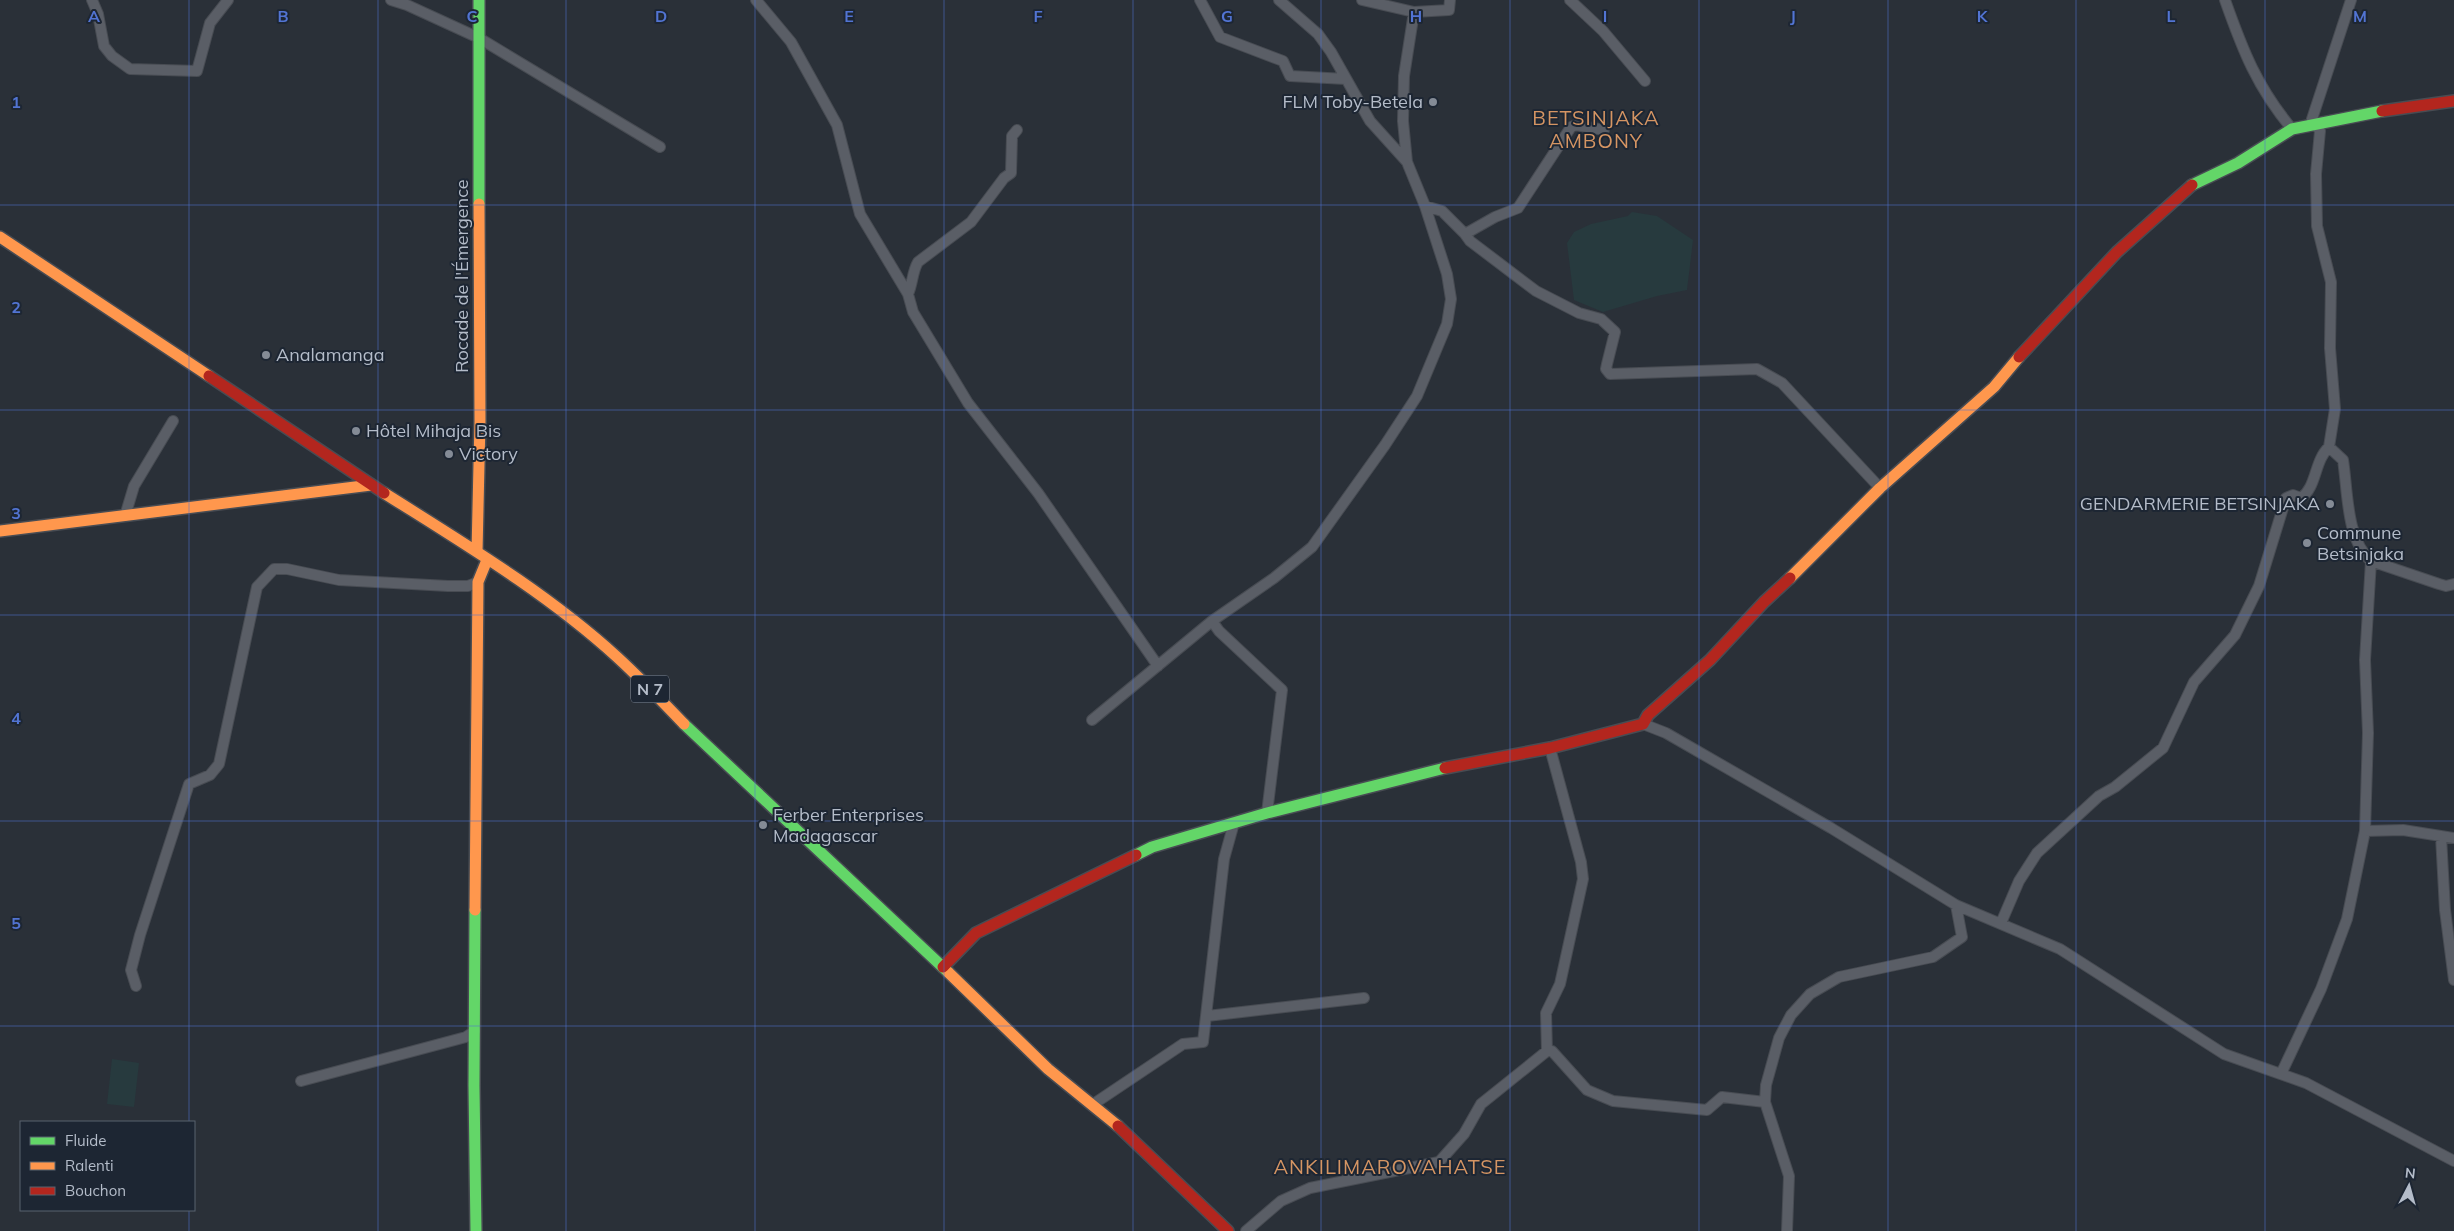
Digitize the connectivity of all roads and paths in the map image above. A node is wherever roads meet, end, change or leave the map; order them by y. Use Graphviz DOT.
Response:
graph roads {
  1 [pos="92,0"];
  2 [pos="228,0"];
  3 [pos="391,0"];
  4 [pos="479,0"];
  5 [pos="756,0"];
  6 [pos="1200,0"];
  7 [pos="1279,0"];
  8 [pos="1362,0"];
  9 [pos="1450,0"];
  10 [pos="1570,0"];
  11 [pos="2225,0"];
  12 [pos="2351,0"];
  13 [pos="1414,12"];
  14 [pos="478,38"];
  15 [pos="1346,79"];
  16 [pos="1645,81"];
  17 [pos="2454,101"];
  18 [pos="2317,123"];
  19 [pos="2292,129"];
  20 [pos="1017,130"];
  21 [pos="1604,130"];
  22 [pos="660,147"];
  23 [pos="1407,162"];
  24 [pos="1425,206"];
  25 [pos="1465,234"];
  26 [pos="0,237"];
  27 [pos="908,294"];
  28 [pos="173,421"];
  29 [pos="2329,447"];
  30 [pos="371,485"];
  31 [pos="1880,488"];
  32 [pos="125,516"];
  33 [pos="0,531"];
  34 [pos="477,552"];
  35 [pos="487,560"];
  36 [pos="2371,561"];
  37 [pos="478,582"];
  38 [pos="2454,584"];
  39 [pos="1212,622"];
  40 [pos="1158,666"];
  41 [pos="1092,720"];
  42 [pos="1643,724"];
  43 [pos="1550,748"];
  44 [pos="1266,813"];
  45 [pos="1234,823"];
  46 [pos="2365,831"];
  47 [pos="2441,836"];
  48 [pos="2454,838"];
  49 [pos="1956,905"];
  50 [pos="2001,923"];
  51 [pos="943,967"];
  52 [pos="2454,980"];
  53 [pos="136,986"];
  54 [pos="1364,998"];
  55 [pos="1207,1016"];
  56 [pos="475,1031"];
  57 [pos="1547,1051"];
  58 [pos="2281,1074"];
  59 [pos="301,1081"];
  60 [pos="1765,1102"];
  61 [pos="1092,1105"];
  62 [pos="2454,1161"];
  63 [pos="476,1231"];
  64 [pos="1228,1231"];
  65 [pos="1246,1231"];
  66 [pos="1787,1231"];
  1 -- 2 [label="street"];
  3 -- 14 [label="street"];
  4 -- 14 [label="street, Rocade de l'Émergence"];
  5 -- 27 [label="street"];
  6 -- 15 [label="street"];
  7 -- 15 [label="street"];
  8 -- 13 [label="street"];
  9 -- 13 [label="street"];
  10 -- 16 [label="street"];
  11 -- 19 [label="street"];
  12 -- 18 [label="street"];
  13 -- 23 [label="street"];
  14 -- 22 [label="street"];
  14 -- 34 [label="street, Rocade de l'Émergence"];
  15 -- 23 [label="street"];
  17 -- 18 [label="street"];
  18 -- 19 [label="street"];
  18 -- 29 [label="street"];
  19 -- 31 [label="street"];
  20 -- 27 [label="street"];
  21 -- 25 [label="street"];
  23 -- 24 [label="street"];
  24 -- 25 [label="street"];
  24 -- 39 [label="street"];
  25 -- 31 [label="street"];
  26 -- 30 [label="street, N 7"];
  27 -- 40 [label="street"];
  28 -- 32 [label="street"];
  29 -- 36 [label="street"];
  29 -- 50 [label="street"];
  30 -- 32 [label="street"];
  30 -- 34 [label="street, N 7"];
  31 -- 42 [label="street"];
  32 -- 33 [label="street"];
  34 -- 35 [label="street, N 7"];
  35 -- 37 [label="street"];
  35 -- 51 [label="street, N 7"];
  36 -- 38 [label="street"];
  36 -- 46 [label="street"];
  37 -- 53 [label="street"];
  37 -- 56 [label="street"];
  39 -- 40 [label="street"];
  39 -- 44 [label="street"];
  40 -- 41 [label="street"];
  42 -- 43 [label="street"];
  42 -- 49 [label="street"];
  43 -- 44 [label="street"];
  43 -- 57 [label="street"];
  44 -- 45 [label="street"];
  45 -- 51 [label="street"];
  45 -- 55 [label="street"];
  46 -- 47 [label="street"];
  46 -- 58 [label="street"];
  47 -- 48 [label="street"];
  47 -- 52 [label="street"];
  49 -- 50 [label="street"];
  49 -- 60 [label="street"];
  50 -- 58 [label="street"];
  51 -- 61 [label="street, N 7"];
  54 -- 55 [label="street"];
  55 -- 61 [label="street"];
  56 -- 59 [label="street"];
  56 -- 63 [label="street"];
  57 -- 60 [label="street"];
  57 -- 65 [label="street"];
  58 -- 62 [label="street"];
  60 -- 66 [label="street"];
  61 -- 64 [label="street, N 7"];
}
